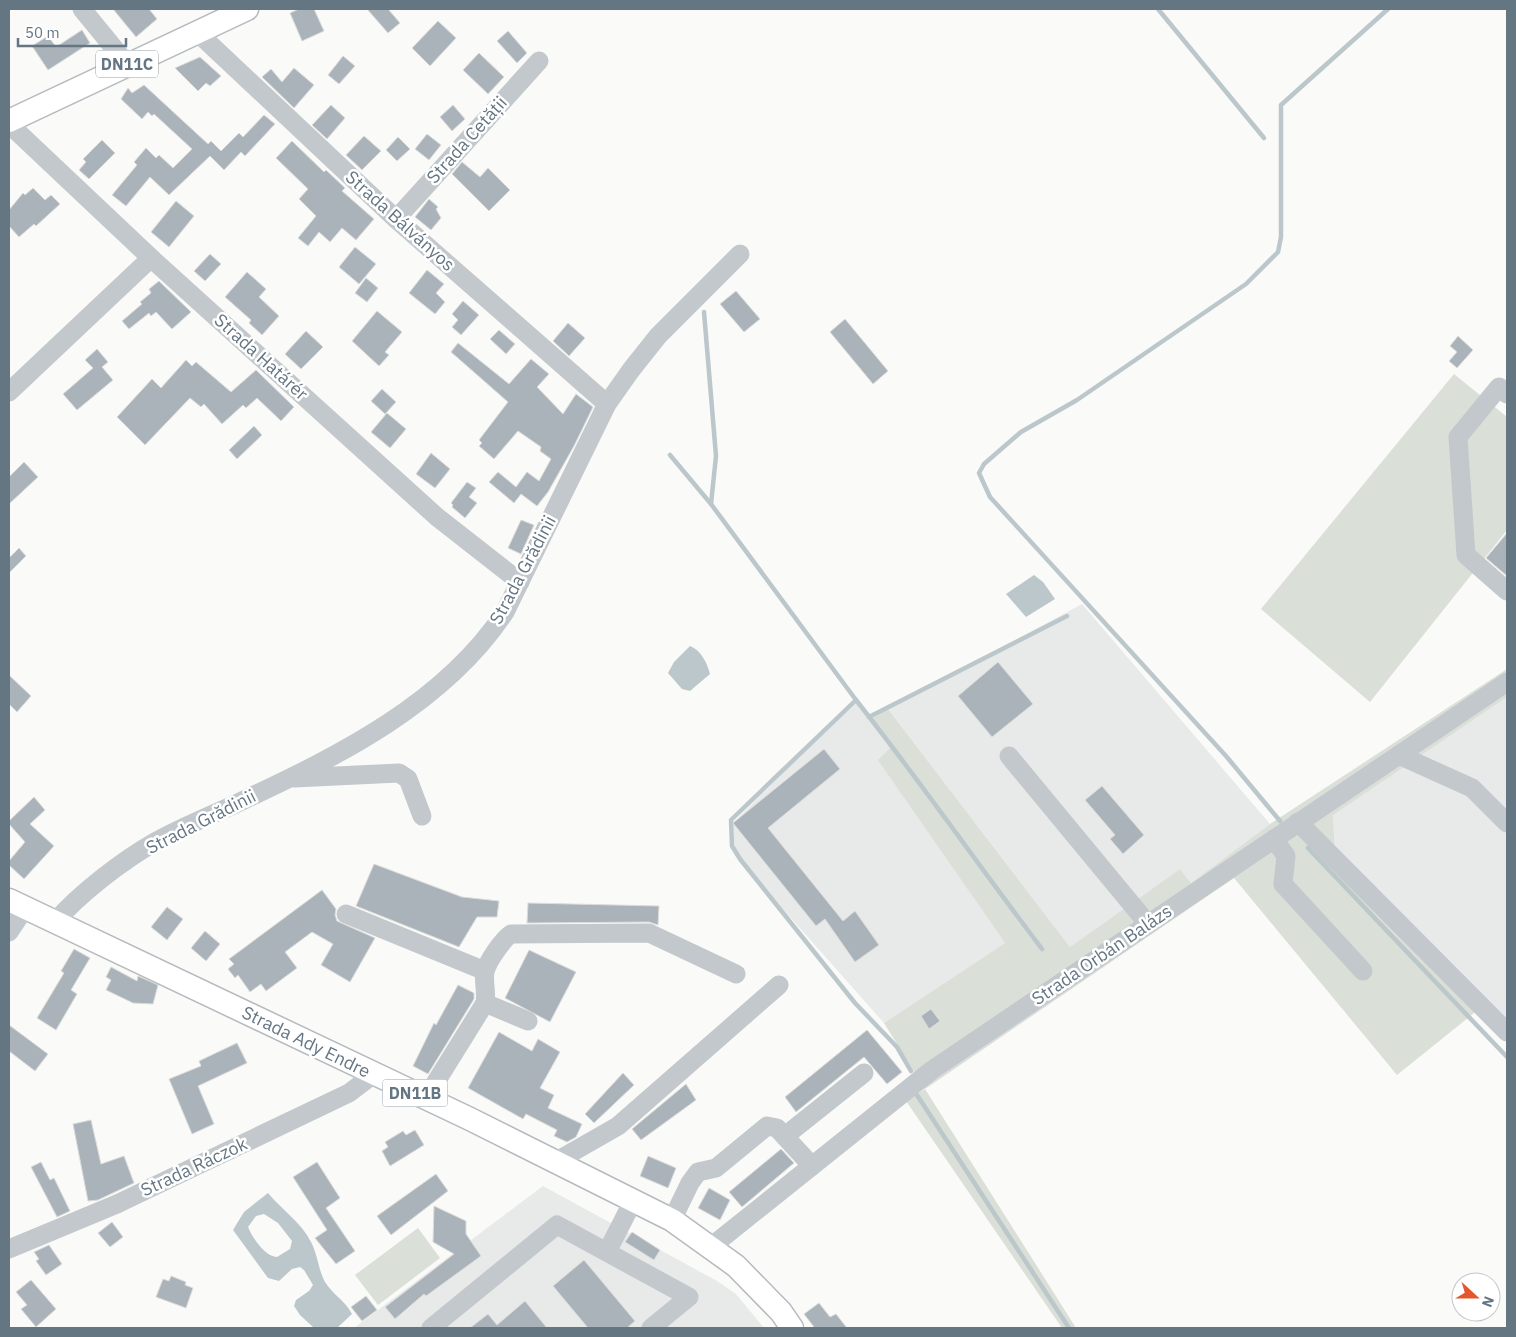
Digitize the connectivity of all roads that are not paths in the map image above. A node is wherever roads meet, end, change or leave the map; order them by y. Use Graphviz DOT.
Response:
graph roads {
  1 [pos="82,9"];
  2 [pos="247,9"];
  3 [pos="198,32"];
  4 [pos="539,60"];
  5 [pos="127,64"];
  6 [pos="9,123"];
  7 [pos="396,219"];
  8 [pos="740,254"];
  9 [pos="151,258"];
  10 [pos="9,392"];
  11 [pos="1507,394"];
  12 [pos="607,404"];
  13 [pos="520,582"];
  14 [pos="1507,591"];
  15 [pos="1507,682"];
  16 [pos="1399,755"];
  17 [pos="1009,756"];
  18 [pos="290,778"];
  19 [pos="422,816"];
  20 [pos="1298,822"];
  21 [pos="1507,823"];
  22 [pos="1274,838"];
  23 [pos="17,904"];
  24 [pos="346,914"];
  25 [pos="55,922"];
  26 [pos="1148,924"];
  27 [pos="9,932"];
  28 [pos="485,971"];
  29 [pos="1363,972"];
  30 [pos="736,974"];
  31 [pos="779,985"];
  32 [pos="485,1003"];
  33 [pos="528,1021"];
  34 [pos="1507,1032"];
  35 [pos="864,1073"];
  36 [pos="374,1074"];
  37 [pos="426,1098"];
  38 [pos="785,1136"];
  39 [pos="556,1162"];
  40 [pos="812,1166"];
  41 [pos="633,1200"];
  42 [pos="672,1220"];
  43 [pos="712,1246"];
  44 [pos="9,1249"];
  45 [pos="607,1252"];
  46 [pos="431,1328"];
  47 [pos="651,1328"];
  48 [pos="792,1328"];
  1 -- 5 [label="street"];
  2 -- 3 [label="main road, DN11C"];
  3 -- 5 [label="main road, DN11C"];
  3 -- 7 [label="street, Strada Bálványos"];
  4 -- 7 [label="street, Strada Cetății"];
  5 -- 6 [label="main road, DN11C"];
  6 -- 9 [label="street, Strada Határér"];
  7 -- 12 [label="street, Strada Bálványos"];
  8 -- 12 [label="street, Strada Grădinii"];
  9 -- 10 [label="street"];
  9 -- 13 [label="street, Strada Határér"];
  11 -- 14 [label="street"];
  12 -- 13 [label="street, Strada Grădinii"];
  13 -- 18 [label="street, Strada Grădinii"];
  15 -- 16 [label="street, Strada Orbán Balázs"];
  16 -- 20 [label="street, Strada Orbán Balázs"];
  16 -- 21 [label="street"];
  17 -- 26 [label="street"];
  18 -- 19 [label="street"];
  18 -- 25 [label="street, Strada Grădinii"];
  20 -- 22 [label="street, Strada Orbán Balázs"];
  20 -- 34 [label="street"];
  22 -- 26 [label="street, Strada Orbán Balázs"];
  22 -- 29 [label="street"];
  23 -- 25 [label="main road, Strada Ady Endre / DN11B"];
  23 -- 27 [label="street"];
  24 -- 28 [label="street"];
  25 -- 36 [label="main road, Strada Ady Endre / DN11B"];
  26 -- 40 [label="street, Strada Orbán Balázs"];
  28 -- 30 [label="street"];
  28 -- 32 [label="street"];
  31 -- 39 [label="street"];
  32 -- 33 [label="street"];
  32 -- 37 [label="street"];
  35 -- 38 [label="street"];
  36 -- 37 [label="main road, Strada Ady Endre / DN11B"];
  36 -- 44 [label="street, Strada Ráczok"];
  37 -- 39 [label="main road, Strada Ady Endre / DN11B"];
  38 -- 40 [label="street"];
  38 -- 42 [label="street"];
  39 -- 41 [label="main road, Strada Ady Endre / DN11B"];
  40 -- 43 [label="street, Strada Orbán Balázs"];
  41 -- 42 [label="main road, Strada Ady Endre / DN11B"];
  41 -- 45 [label="street"];
  42 -- 43 [label="main road, Strada Ady Endre / DN11B"];
  43 -- 48 [label="main road, Strada Ady Endre / DN11B"];
  45 -- 46 [label="street"];
  45 -- 47 [label="street"];
}
